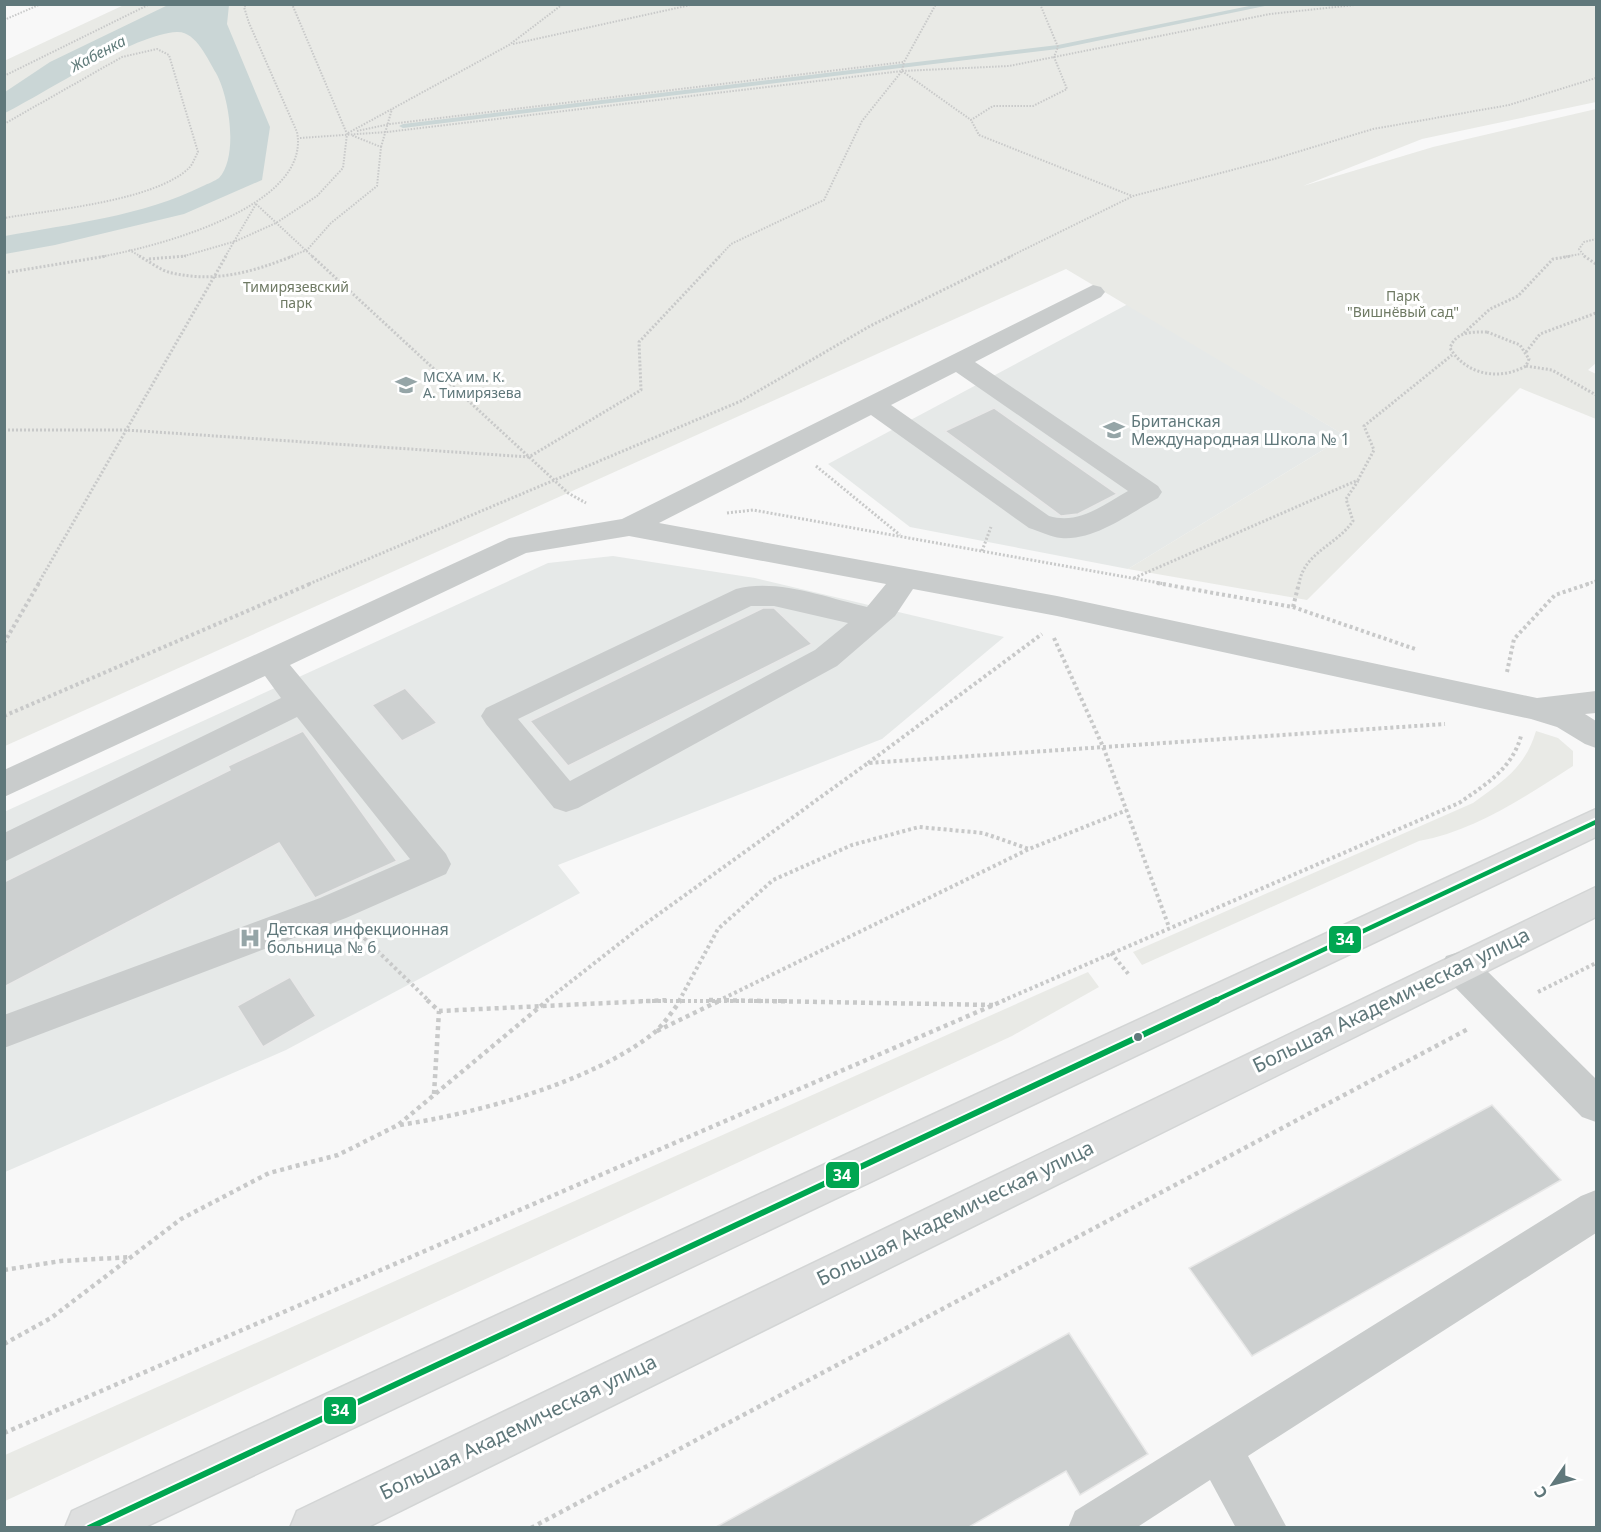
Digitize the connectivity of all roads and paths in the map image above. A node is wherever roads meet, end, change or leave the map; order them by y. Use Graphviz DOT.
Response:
graph roads {
  1 [pos="42,4"];
  2 [pos="150,4"];
  3 [pos="254,4"];
  4 [pos="292,4"];
  5 [pos="563,4"];
  6 [pos="695,4"];
  7 [pos="936,4"];
  8 [pos="1040,4"];
  9 [pos="1364,4"];
  10 [pos="246,6"];
  11 [pos="4,20"];
  12 [pos="509,45"];
  13 [pos="1054,57"];
  14 [pos="904,62"];
  15 [pos="902,71"];
  16 [pos="4,76"];
  17 [pos="1596,78"];
  18 [pos="392,109"];
  19 [pos="971,120"];
  20 [pos="4,124"];
  21 [pos="390,124"];
  22 [pos="387,132"];
  23 [pos="347,134"];
  24 [pos="300,138"];
  25 [pos="381,147"];
  26 [pos="1133,196"];
  27 [pos="256,204"];
  28 [pos="4,218"];
  29 [pos="276,224"];
  30 [pos="1596,239"];
  31 [pos="236,241"];
  32 [pos="129,250"];
  33 [pos="307,250"];
  34 [pos="1581,254"];
  35 [pos="149,259"];
  36 [pos="1596,264"];
  37 [pos="4,273"];
  38 [pos="215,277"];
  39 [pos="1093,292"];
  40 [pos="1596,313"];
  41 [pos="1464,333"];
  42 [pos="1526,352"];
  43 [pos="1452,355"];
  44 [pos="957,361"];
  45 [pos="1526,366"];
  46 [pos="1596,395"];
  47 [pos="873,404"];
  48 [pos="4,430"];
  49 [pos="126,430"];
  50 [pos="792,446"];
  51 [pos="529,457"];
  52 [pos="552,479"];
  53 [pos="1358,480"];
  54 [pos="719,514"];
  55 [pos="629,527"];
  56 [pos="903,537"];
  57 [pos="1133,578"];
  58 [pos="905,579"];
  59 [pos="1596,581"];
  60 [pos="1293,607"];
  61 [pos="872,618"];
  62 [pos="4,643"];
  63 [pos="1426,652"];
  64 [pos="271,663"];
  65 [pos="302,700"];
  66 [pos="1596,702"];
  67 [pos="1526,713"];
  68 [pos="4,716"];
  69 [pos="1454,723"];
  70 [pos="1596,736"];
  71 [pos="1104,749"];
  72 [pos="868,763"];
  73 [pos="4,785"];
  74 [pos="1126,810"];
  75 [pos="1591,821"];
  76 [pos="4,849"];
  77 [pos="1029,849"];
  78 [pos="1596,901"];
  79 [pos="333,908"];
  80 [pos="1169,927"];
  81 [pos="1111,953"];
  82 [pos="1596,963"];
  83 [pos="1459,967"];
  84 [pos="1130,976"];
  85 [pos="681,999"];
  86 [pos="996,1005"];
  87 [pos="540,1006"];
  88 [pos="1503,1010"];
  89 [pos="439,1011"];
  90 [pos="656,1031"];
  91 [pos="4,1032"];
  92 [pos="434,1095"];
  93 [pos="1596,1105"];
  94 [pos="398,1125"];
  95 [pos="1596,1210"];
  96 [pos="132,1257"];
  97 [pos="4,1270"];
  98 [pos="4,1344"];
  99 [pos="4,1433"];
  100 [pos="1217,1448"];
  101 [pos="89,1527"];
  102 [pos="314,1527"];
  103 [pos="531,1527"];
  104 [pos="1092,1527"];
  105 [pos="1263,1527"];
  1 -- 11 [label="path"];
  2 -- 16 [label="path"];
  3 -- 10 [label="path"];
  4 -- 23 [label="path"];
  5 -- 12 [label="path"];
  6 -- 12 [label="path"];
  7 -- 14 [label="path"];
  8 -- 13 [label="path"];
  9 -- 13 [label="path"];
  10 -- 24 [label="path"];
  12 -- 18 [label="path"];
  13 -- 15 [label="path"];
  13 -- 19 [label="path"];
  14 -- 15 [label="path"];
  14 -- 21 [label="path"];
  15 -- 19 [label="path"];
  15 -- 22 [label="path"];
  15 -- 51 [label="path"];
  17 -- 26 [label="path"];
  18 -- 21 [label="path"];
  18 -- 23 [label="path"];
  19 -- 26 [label="path"];
  20 -- 28 [label="path"];
  21 -- 22 [label="path"];
  21 -- 23 [label="path"];
  22 -- 23 [label="path"];
  22 -- 25 [label="path"];
  23 -- 24 [label="path"];
  23 -- 25 [label="path"];
  23 -- 29 [label="path"];
  24 -- 27 [label="path"];
  25 -- 33 [label="path"];
  26 -- 52 [label="path"];
  27 -- 29 [label="path"];
  27 -- 31 [label="path"];
  27 -- 32 [label="path"];
  29 -- 31 [label="path"];
  29 -- 33 [label="path"];
  30 -- 34 [label="path"];
  31 -- 35 [label="path"];
  31 -- 38 [label="path"];
  32 -- 35 [label="path"];
  32 -- 37 [label="path"];
  33 -- 38 [label="path"];
  33 -- 51 [label="path"];
  34 -- 36 [label="path"];
  34 -- 41 [label="path"];
  35 -- 38 [label="path"];
  38 -- 49 [label="path"];
  39 -- 44 [label="street"];
  40 -- 42 [label="path"];
  41 -- 42 [label="path"];
  41 -- 43 [label="path"];
  42 -- 45 [label="path"];
  43 -- 45 [label="path"];
  43 -- 53 [label="path"];
  44 -- 47 [label="street"];
  44 -- 47 [label="street"];
  45 -- 46 [label="path"];
  47 -- 50 [label="street"];
  48 -- 49 [label="path"];
  49 -- 51 [label="path"];
  49 -- 62 [label="path"];
  50 -- 55 [label="street"];
  50 -- 56 [label="path"];
  51 -- 52 [label="path"];
  52 -- 55 [label="path"];
  52 -- 68 [label="path"];
  53 -- 57 [label="path"];
  53 -- 60 [label="path"];
  54 -- 56 [label="path"];
  55 -- 58 [label="street"];
  55 -- 64 [label="street"];
  56 -- 57 [label="path"];
  57 -- 60 [label="path"];
  58 -- 61 [label="street"];
  58 -- 67 [label="street"];
  59 -- 67 [label="path"];
  60 -- 63 [label="path"];
  61 -- 61 [label="street"];
  64 -- 65 [label="street"];
  64 -- 73 [label="street"];
  65 -- 76 [label="street"];
  65 -- 79 [label="street"];
  66 -- 67 [label="street"];
  67 -- 70 [label="street"];
  67 -- 80 [label="path"];
  69 -- 71 [label="path"];
  71 -- 72 [label="path"];
  71 -- 72 [label="path"];
  71 -- 74 [label="path"];
  72 -- 87 [label="path"];
  74 -- 77 [label="path"];
  74 -- 80 [label="path"];
  75 -- 101 [label="main road"];
  77 -- 85 [label="path"];
  77 -- 90 [label="path"];
  78 -- 83 [label="main road, Большая Академическая улица"];
  79 -- 89 [label="path"];
  79 -- 91 [label="street"];
  80 -- 81 [label="path"];
  81 -- 84 [label="path"];
  81 -- 86 [label="path"];
  82 -- 88 [label="path"];
  83 -- 88 [label="street"];
  83 -- 102 [label="main road, Большая Академическая улица"];
  85 -- 86 [label="path"];
  85 -- 87 [label="path"];
  85 -- 90 [label="path"];
  86 -- 99 [label="path"];
  87 -- 89 [label="path"];
  87 -- 92 [label="path"];
  88 -- 93 [label="street"];
  88 -- 103 [label="path"];
  89 -- 92 [label="path"];
  90 -- 94 [label="path"];
  92 -- 94 [label="path"];
  94 -- 96 [label="path"];
  95 -- 100 [label="street"];
  96 -- 97 [label="path"];
  96 -- 98 [label="path"];
  100 -- 104 [label="street"];
  100 -- 105 [label="street"];
}
